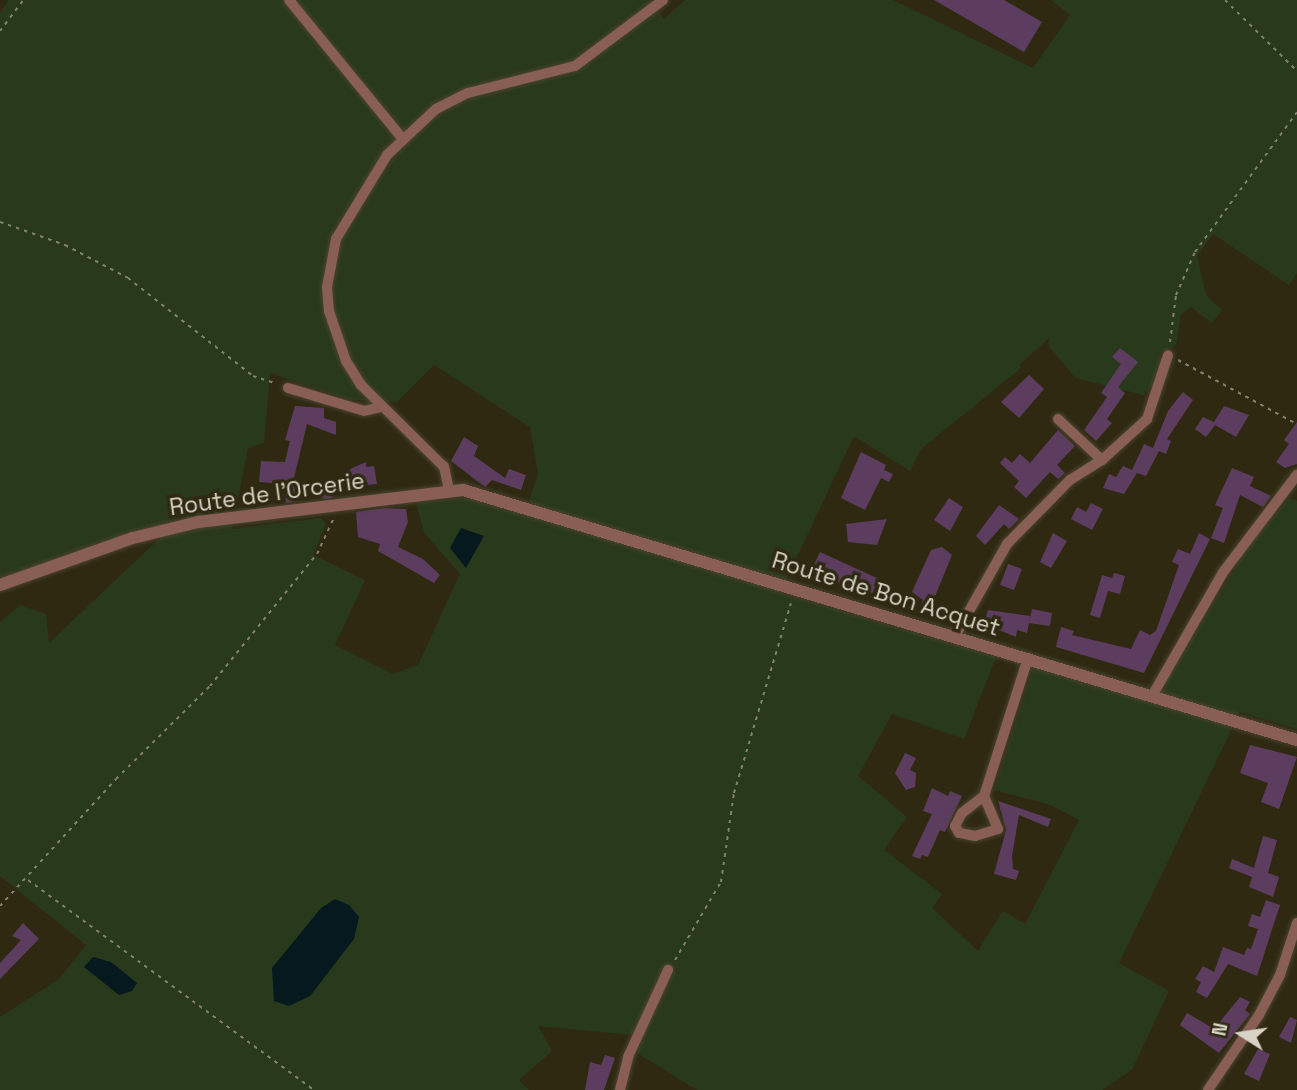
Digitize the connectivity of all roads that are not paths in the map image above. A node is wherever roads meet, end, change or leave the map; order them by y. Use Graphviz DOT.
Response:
graph roads {
  1 [pos="289,0"];
  2 [pos="663,0"];
  3 [pos="402,138"];
  4 [pos="1168,355"];
  5 [pos="288,388"];
  6 [pos="382,407"];
  7 [pos="1058,419"];
  8 [pos="1102,460"];
  9 [pos="1297,475"];
  10 [pos="449,490"];
  11 [pos="463,490"];
  12 [pos="0,585"];
  13 [pos="955,636"];
  14 [pos="1028,657"];
  15 [pos="1152,696"];
  16 [pos="1297,740"];
  17 [pos="984,796"];
  18 [pos="1297,923"];
  19 [pos="668,970"];
  20 [pos="620,1090"];
  21 [pos="1208,1090"];
  1 -- 3 [label="street"];
  2 -- 3 [label="street"];
  3 -- 6 [label="street"];
  4 -- 8 [label="street"];
  5 -- 6 [label="street"];
  6 -- 10 [label="street"];
  7 -- 8 [label="street"];
  8 -- 13 [label="street"];
  9 -- 15 [label="street"];
  10 -- 11 [label="street, Route de l'Orcerie"];
  10 -- 12 [label="street, Route de l'Orcerie"];
  11 -- 13 [label="street, Route de Bon Acquet"];
  13 -- 14 [label="street, Route de Bon Acquet"];
  14 -- 15 [label="street, Route de Bon Acquet"];
  14 -- 17 [label="street"];
  15 -- 16 [label="street, Route de Bon Acquet"];
  18 -- 21 [label="street"];
  19 -- 20 [label="street"];
}
